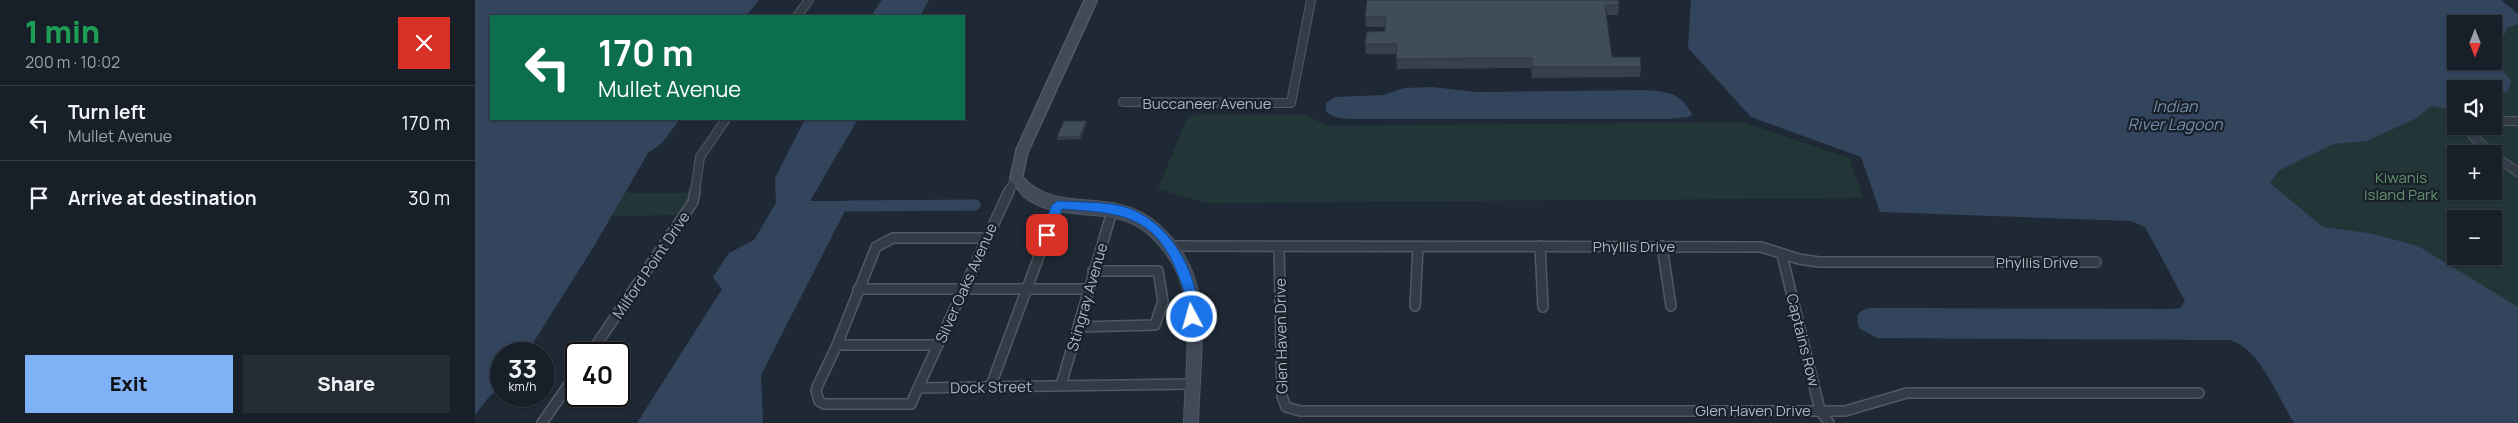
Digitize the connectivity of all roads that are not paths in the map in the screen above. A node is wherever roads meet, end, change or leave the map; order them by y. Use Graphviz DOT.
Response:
graph roads {
  1 [pos="809,0"];
  2 [pos="1091,0"];
  3 [pos="1311,0"];
  4 [pos="798,15"];
  5 [pos="1123,102"];
  6 [pos="725,120"];
  7 [pos="2502,121"];
  8 [pos="2518,121"];
  9 [pos="2472,135"];
  10 [pos="2482,145"];
  11 [pos="2502,161"];
  12 [pos="2518,172"];
  13 [pos="1016,180"];
  14 [pos="1058,205"];
  15 [pos="1113,208"];
  16 [pos="986,238"];
  17 [pos="1170,246"];
  18 [pos="1540,246"];
  19 [pos="1662,246"];
  20 [pos="1279,247"];
  21 [pos="1418,247"];
  22 [pos="1782,255"];
  23 [pos="2096,262"];
  24 [pos="1093,271"];
  25 [pos="858,289"];
  26 [pos="964,289"];
  27 [pos="1027,289"];
  28 [pos="1088,289"];
  29 [pos="1415,306"];
  30 [pos="1671,306"];
  31 [pos="1543,307"];
  32 [pos="1078,327"];
  33 [pos="598,342"];
  34 [pos="837,345"];
  35 [pos="938,345"];
  36 [pos="1192,384"];
  37 [pos="1061,385"];
  38 [pos="918,388"];
  39 [pos="990,388"];
  40 [pos="565,390"];
  41 [pos="2199,393"];
  42 [pos="1820,410"];
  43 [pos="542,423"];
  44 [pos="1191,423"];
  45 [pos="1829,423"];
  1 -- 4 [label="street"];
  2 -- 13 [label="street"];
  3 -- 5 [label="street, Buccaneer Avenue"];
  6 -- 33 [label="street, Milford Point Drive"];
  7 -- 8 [label="street"];
  9 -- 10 [label="street"];
  11 -- 12 [label="street"];
  13 -- 14 [label="street"];
  13 -- 16 [label="street, Silver Oaks Avenue"];
  14 -- 15 [label="street"];
  14 -- 27 [label="street"];
  15 -- 17 [label="street"];
  15 -- 24 [label="street, Stingray Avenue"];
  16 -- 25 [label="street"];
  16 -- 26 [label="street, Silver Oaks Avenue"];
  17 -- 20 [label="street, Phyllis Drive"];
  17 -- 36 [label="street"];
  18 -- 19 [label="street, Phyllis Drive"];
  18 -- 21 [label="street, Phyllis Drive"];
  18 -- 31 [label="street"];
  19 -- 22 [label="street, Phyllis Drive"];
  19 -- 30 [label="street"];
  20 -- 21 [label="street, Phyllis Drive"];
  20 -- 42 [label="street, Glen Haven Drive"];
  21 -- 29 [label="street"];
  22 -- 23 [label="street, Phyllis Drive"];
  22 -- 42 [label="street, Captains Row"];
  24 -- 28 [label="street, Stingray Avenue"];
  24 -- 32 [label="street"];
  25 -- 26 [label="street"];
  25 -- 34 [label="street"];
  26 -- 27 [label="street"];
  26 -- 35 [label="street, Silver Oaks Avenue"];
  27 -- 28 [label="street"];
  27 -- 39 [label="street"];
  28 -- 32 [label="street, Stingray Avenue"];
  32 -- 37 [label="street, Stingray Avenue"];
  34 -- 35 [label="street"];
  34 -- 38 [label="street"];
  35 -- 38 [label="street, Silver Oaks Avenue"];
  36 -- 37 [label="street, Dock Street"];
  36 -- 44 [label="street"];
  37 -- 39 [label="street, Dock Street"];
  38 -- 39 [label="street, Dock Street"];
  40 -- 43 [label="street"];
  41 -- 42 [label="street, Glen Haven Drive"];
  42 -- 45 [label="street, Captains Row"];
}
